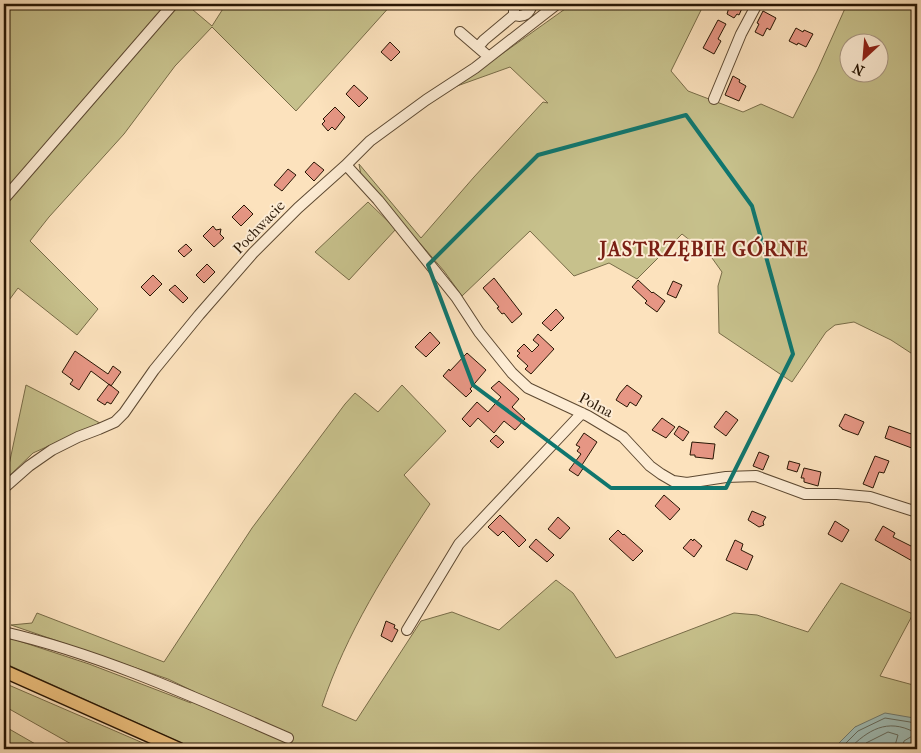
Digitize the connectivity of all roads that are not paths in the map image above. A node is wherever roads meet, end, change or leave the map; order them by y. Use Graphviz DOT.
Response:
graph roads {
  1 [pos="173,4"];
  2 [pos="516,4"];
  3 [pos="532,4"];
  4 [pos="557,4"];
  5 [pos="757,4"];
  6 [pos="514,15"];
  7 [pos="460,32"];
  8 [pos="478,46"];
  9 [pos="489,57"];
  10 [pos="714,99"];
  11 [pos="346,165"];
  12 [pos="4,199"];
  13 [pos="582,413"];
  14 [pos="4,488"];
  15 [pos="917,512"];
  16 [pos="407,630"];
  17 [pos="4,632"];
  18 [pos="4,671"];
  19 [pos="288,738"];
  20 [pos="179,749"];
  1 -- 12 [label="street"];
  2 -- 6 [label="street"];
  3 -- 6 [label="street"];
  4 -- 9 [label="street, Pochwacie"];
  5 -- 10 [label="street"];
  6 -- 8 [label="street"];
  7 -- 8 [label="street"];
  8 -- 9 [label="street"];
  9 -- 11 [label="street, Pochwacie"];
  11 -- 13 [label="street, Polna"];
  11 -- 14 [label="street, Pochwacie"];
  13 -- 15 [label="street, Polna"];
  13 -- 16 [label="street"];
  17 -- 19 [label="street"];
  18 -- 20 [label="main road"];
}
